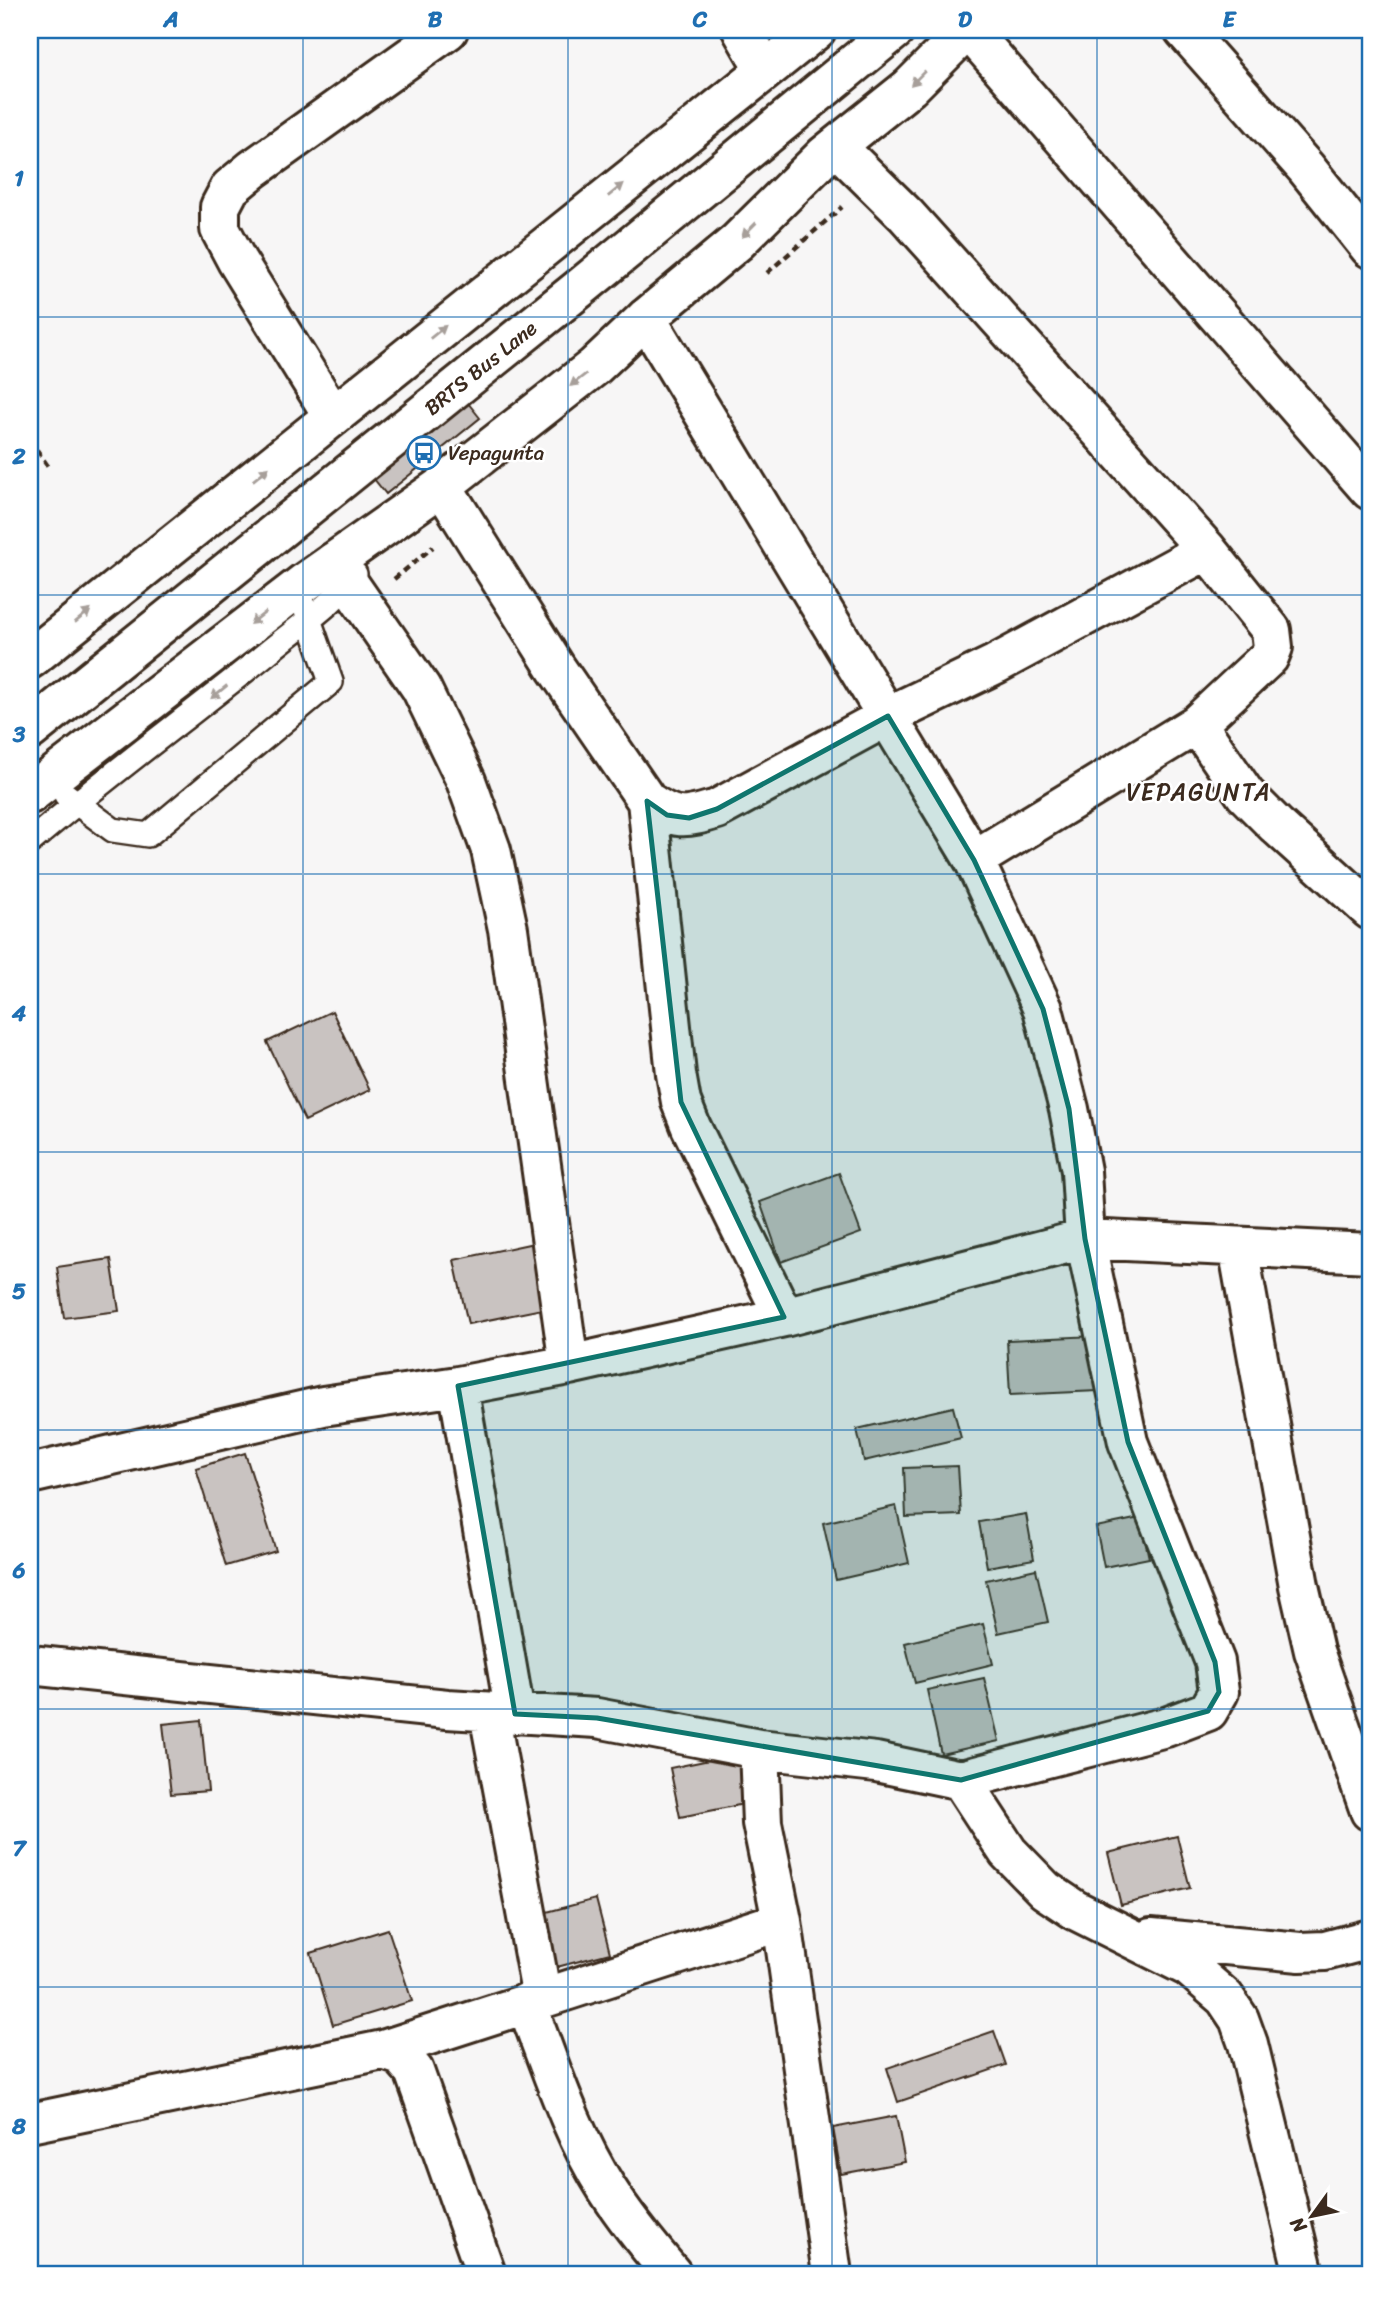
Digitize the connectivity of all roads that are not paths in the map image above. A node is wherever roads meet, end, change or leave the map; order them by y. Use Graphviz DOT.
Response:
graph roads {
  1 [pos="447,30"];
  2 [pos="742,30"];
  3 [pos="816,30"];
  4 [pos="895,30"];
  5 [pos="968,30"];
  6 [pos="1184,30"];
  7 [pos="765,70"];
  8 [pos="837,147"];
  9 [pos="1370,248"];
  10 [pos="646,318"];
  11 [pos="333,416"];
  12 [pos="442,486"];
  13 [pos="1370,490"];
  14 [pos="1207,550"];
  15 [pos="342,573"];
  16 [pos="304,603"];
  17 [pos="30,659"];
  18 [pos="888,716"];
  19 [pos="1197,723"];
  20 [pos="30,730"];
  21 [pos="51,793"];
  22 [pos="647,801"];
  23 [pos="30,842"];
  24 [pos="974,860"];
  25 [pos="1370,910"];
  26 [pos="1086,1239"];
  27 [pos="1238,1247"];
  28 [pos="1370,1253"];
  29 [pos="784,1317"];
  30 [pos="569,1365"];
  31 [pos="458,1386"];
  32 [pos="30,1474"];
  33 [pos="30,1665"];
  34 [pos="502,1714"];
  35 [pos="759,1749"];
  36 [pos="961,1780"];
  37 [pos="1370,1811"];
  38 [pos="782,1921"];
  39 [pos="1128,1936"];
  40 [pos="1370,1939"];
  41 [pos="534,2000"];
  42 [pos="383,2050"];
  43 [pos="30,2123"];
  44 [pos="486,2274"];
  45 [pos="672,2274"];
  46 [pos="832,2274"];
  47 [pos="1302,2274"];
  1 -- 11 [label="street"];
  2 -- 7 [label="street"];
  3 -- 7 [label="street"];
  4 -- 20 [label="street, BRTS Bus Lane"];
  5 -- 8 [label="street, one-way"];
  5 -- 13 [label="street"];
  6 -- 9 [label="street"];
  11 -- 7 [label="street, one-way"];
  8 -- 10 [label="street, one-way"];
  8 -- 14 [label="street"];
  10 -- 12 [label="street, one-way"];
  10 -- 18 [label="street"];
  17 -- 11 [label="street, one-way"];
  12 -- 15 [label="street"];
  12 -- 22 [label="street"];
  14 -- 18 [label="street"];
  14 -- 19 [label="street"];
  15 -- 16 [label="street"];
  15 -- 30 [label="street"];
  16 -- 21 [label="street, one-way"];
  16 -- 21 [label="lane"];
  18 -- 22 [label="street"];
  18 -- 24 [label="street"];
  19 -- 24 [label="street"];
  19 -- 25 [label="street"];
  21 -- 23 [label="lane"];
  22 -- 29 [label="street"];
  24 -- 26 [label="street"];
  26 -- 27 [label="street"];
  26 -- 29 [label="street"];
  26 -- 36 [label="street"];
  27 -- 28 [label="street"];
  27 -- 37 [label="street"];
  29 -- 30 [label="street"];
  30 -- 31 [label="street"];
  31 -- 32 [label="street"];
  31 -- 34 [label="street"];
  33 -- 34 [label="street"];
  34 -- 35 [label="street"];
  34 -- 41 [label="street"];
  35 -- 36 [label="street"];
  35 -- 38 [label="street"];
  36 -- 39 [label="street"];
  38 -- 41 [label="street"];
  38 -- 46 [label="street"];
  39 -- 40 [label="street"];
  39 -- 47 [label="street"];
  41 -- 42 [label="street"];
  41 -- 45 [label="street"];
  42 -- 43 [label="street"];
  42 -- 44 [label="street"];
}
